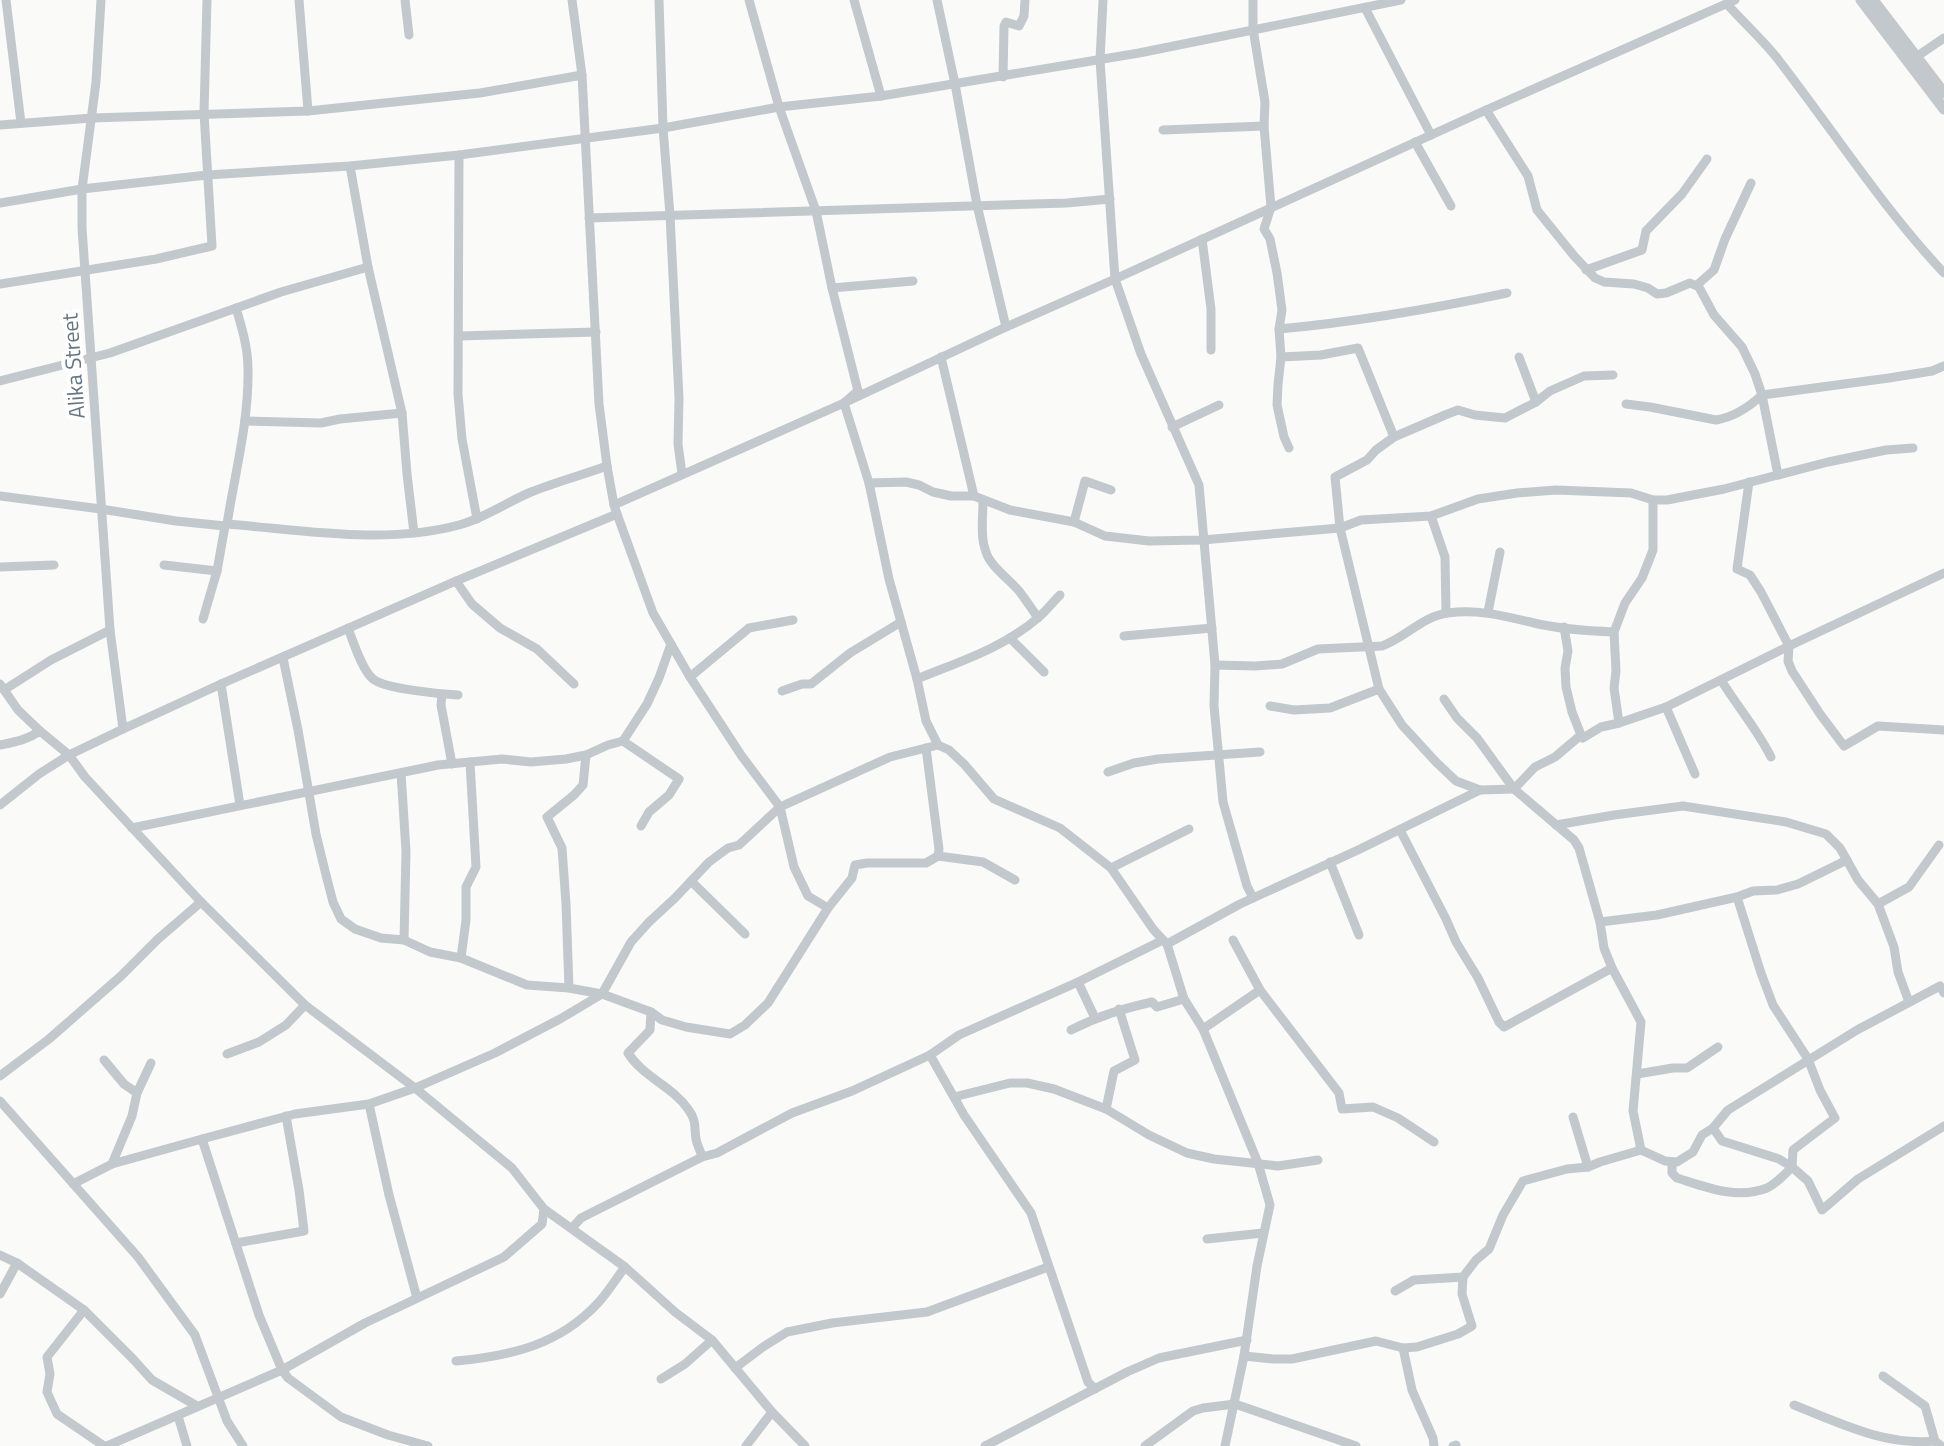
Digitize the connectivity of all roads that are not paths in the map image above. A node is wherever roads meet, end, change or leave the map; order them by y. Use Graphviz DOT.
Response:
graph roads {
  1 [pos="6,0"];
  2 [pos="101,0"];
  3 [pos="207,0"];
  4 [pos="299,0"];
  5 [pos="405,0"];
  6 [pos="572,0"];
  7 [pos="659,0"];
  8 [pos="749,0"];
  9 [pos="854,0"];
  10 [pos="937,0"];
  11 [pos="1025,0"];
  12 [pos="1103,0"];
  13 [pos="1253,0"];
  14 [pos="1401,0"];
  15 [pos="1861,0"];
  16 [pos="1873,0"];
  17 [pos="1731,2"];
  18 [pos="1365,8"];
  19 [pos="1253,29"];
  20 [pos="409,35"];
  21 [pos="1944,38"];
  22 [pos="1916,57"];
  23 [pos="1100,60"];
  24 [pos="582,75"];
  25 [pos="1003,77"];
  26 [pos="955,84"];
  27 [pos="1944,93"];
  28 [pos="881,96"];
  29 [pos="779,107"];
  30 [pos="1944,109"];
  31 [pos="1486,110"];
  32 [pos="308,111"];
  33 [pos="204,113"];
  34 [pos="92,118"];
  35 [pos="21,123"];
  36 [pos="0,125"];
  37 [pos="1264,126"];
  38 [pos="663,128"];
  39 [pos="1163,130"];
  40 [pos="1431,135"];
  41 [pos="584,139"];
  42 [pos="1415,142"];
  43 [pos="459,155"];
  44 [pos="1707,159"];
  45 [pos="350,166"];
  46 [pos="207,175"];
  47 [pos="1751,183"];
  48 [pos="82,189"];
  49 [pos="1110,199"];
  50 [pos="0,203"];
  51 [pos="977,205"];
  52 [pos="1451,206"];
  53 [pos="1271,207"];
  54 [pos="816,211"];
  55 [pos="670,215"];
  56 [pos="589,218"];
  57 [pos="1202,239"];
  58 [pos="368,267"];
  59 [pos="84,269"];
  60 [pos="1586,270"];
  61 [pos="1944,273"];
  62 [pos="1115,279"];
  63 [pos="913,281"];
  64 [pos="0,284"];
  65 [pos="1697,285"];
  66 [pos="832,288"];
  67 [pos="1507,293"];
  68 [pos="236,308"];
  69 [pos="1006,327"];
  70 [pos="1279,329"];
  71 [pos="596,332"];
  72 [pos="459,336"];
  73 [pos="1211,350"];
  74 [pos="941,357"];
  75 [pos="1281,357"];
  76 [pos="1519,357"];
  77 [pos="91,358"];
  78 [pos="1944,366"];
  79 [pos="1613,375"];
  80 [pos="0,381"];
  81 [pos="1762,395"];
  82 [pos="1536,402"];
  83 [pos="844,403"];
  84 [pos="1626,404"];
  85 [pos="1219,405"];
  86 [pos="402,413"];
  87 [pos="245,421"];
  88 [pos="1172,427"];
  89 [pos="1394,437"];
  90 [pos="1289,448"];
  91 [pos="1913,448"];
  92 [pos="607,466"];
  93 [pos="682,474"];
  94 [pos="1778,475"];
  95 [pos="1749,482"];
  96 [pos="869,483"];
  97 [pos="1111,490"];
  98 [pos="0,496"];
  99 [pos="979,498"];
  100 [pos="1653,500"];
  101 [pos="101,509"];
  102 [pos="616,509"];
  103 [pos="1431,516"];
  104 [pos="477,519"];
  105 [pos="1074,522"];
  106 [pos="226,525"];
  107 [pos="1340,528"];
  108 [pos="414,533"];
  109 [pos="1202,540"];
  110 [pos="1500,552"];
  111 [pos="54,565"];
  112 [pos="164,565"];
  113 [pos="0,567"];
  114 [pos="217,571"];
  115 [pos="1944,573"];
  116 [pos="456,581"];
  117 [pos="1060,595"];
  118 [pos="1488,612"];
  119 [pos="1446,613"];
  120 [pos="1038,618"];
  121 [pos="203,619"];
  122 [pos="793,620"];
  123 [pos="901,622"];
  124 [pos="1564,627"];
  125 [pos="348,628"];
  126 [pos="1212,628"];
  127 [pos="110,630"];
  128 [pos="1614,632"];
  129 [pos="1124,636"];
  130 [pos="1010,638"];
  131 [pos="671,644"];
  132 [pos="1367,646"];
  133 [pos="1789,646"];
  134 [pos="283,658"];
  135 [pos="1215,665"];
  136 [pos="1044,672"];
  137 [pos="690,677"];
  138 [pos="917,679"];
  139 [pos="1721,680"];
  140 [pos="221,684"];
  141 [pos="574,684"];
  142 [pos="2,687"];
  143 [pos="1379,689"];
  144 [pos="782,691"];
  145 [pos="442,694"];
  146 [pos="458,695"];
  147 [pos="1444,699"];
  148 [pos="1270,706"];
  149 [pos="1666,707"];
  150 [pos="1619,723"];
  151 [pos="123,729"];
  152 [pos="1944,730"];
  153 [pos="40,731"];
  154 [pos="1581,735"];
  155 [pos="623,741"];
  156 [pos="0,745"];
  157 [pos="938,745"];
  158 [pos="926,748"];
  159 [pos="1260,752"];
  160 [pos="69,755"];
  161 [pos="586,755"];
  162 [pos="1218,756"];
  163 [pos="1771,757"];
  164 [pos="470,762"];
  165 [pos="452,764"];
  166 [pos="1108,772"];
  167 [pos="401,773"];
  168 [pos="1695,774"];
  169 [pos="1456,781"];
  170 [pos="1514,789"];
  171 [pos="1480,790"];
  172 [pos="309,791"];
  173 [pos="1449,804"];
  174 [pos="0,805"];
  175 [pos="240,805"];
  176 [pos="780,807"];
  177 [pos="1556,825"];
  178 [pos="641,826"];
  179 [pos="132,828"];
  180 [pos="1189,829"];
  181 [pos="1400,830"];
  182 [pos="1939,845"];
  183 [pos="938,856"];
  184 [pos="1847,860"];
  185 [pos="1330,862"];
  186 [pos="1111,868"];
  187 [pos="1015,880"];
  188 [pos="691,881"];
  189 [pos="1247,886"];
  190 [pos="1737,897"];
  191 [pos="1253,898"];
  192 [pos="201,902"];
  193 [pos="1240,904"];
  194 [pos="1878,904"];
  195 [pos="828,908"];
  196 [pos="1600,922"];
  197 [pos="745,934"];
  198 [pos="1359,935"];
  199 [pos="404,940"];
  200 [pos="1233,940"];
  201 [pos="1165,942"];
  202 [pos="461,958"];
  203 [pos="1612,968"];
  204 [pos="1078,982"];
  205 [pos="1943,987"];
  206 [pos="569,988"];
  207 [pos="1260,990"];
  208 [pos="602,994"];
  209 [pos="1184,999"];
  210 [pos="1909,1002"];
  211 [pos="305,1005"];
  212 [pos="1119,1009"];
  213 [pos="651,1012"];
  214 [pos="1095,1018"];
  215 [pos="1203,1029"];
  216 [pos="1071,1030"];
  217 [pos="1718,1047"];
  218 [pos="227,1054"];
  219 [pos="930,1055"];
  220 [pos="1808,1059"];
  221 [pos="104,1060"];
  222 [pos="151,1063"];
  223 [pos="1637,1074"];
  224 [pos="0,1076"];
  225 [pos="415,1088"];
  226 [pos="137,1093"];
  227 [pos="954,1097"];
  228 [pos="0,1101"];
  229 [pos="369,1104"];
  230 [pos="1106,1109"];
  231 [pos="286,1116"];
  232 [pos="1573,1117"];
  233 [pos="1944,1126"];
  234 [pos="1713,1128"];
  235 [pos="202,1139"];
  236 [pos="1434,1142"];
  237 [pos="1641,1150"];
  238 [pos="702,1157"];
  239 [pos="1318,1160"];
  240 [pos="1672,1162"];
  241 [pos="1258,1163"];
  242 [pos="112,1164"];
  243 [pos="1588,1167"];
  244 [pos="1792,1167"];
  245 [pos="73,1184"];
  246 [pos="544,1209"];
  247 [pos="572,1228"];
  248 [pos="1263,1233"];
  249 [pos="1207,1239"];
  250 [pos="236,1243"];
  251 [pos="0,1255"];
  252 [pos="17,1263"];
  253 [pos="625,1267"];
  254 [pos="1048,1267"];
  255 [pos="1463,1277"];
  256 [pos="1395,1291"];
  257 [pos="0,1294"];
  258 [pos="417,1298"];
  259 [pos="84,1310"];
  260 [pos="712,1340"];
  261 [pos="1247,1340"];
  262 [pos="1403,1348"];
  263 [pos="1244,1356"];
  264 [pos="456,1361"];
  265 [pos="735,1368"];
  266 [pos="282,1370"];
  267 [pos="1883,1376"];
  268 [pos="661,1379"];
  269 [pos="1095,1389"];
  270 [pos="218,1397"];
  271 [pos="1235,1404"];
  272 [pos="1794,1405"];
  273 [pos="197,1406"];
  274 [pos="772,1412"];
  275 [pos="178,1416"];
  276 [pos="1938,1444"];
  277 [pos="106,1446"];
  278 [pos="187,1446"];
  279 [pos="243,1446"];
  280 [pos="428,1446"];
  281 [pos="746,1446"];
  282 [pos="805,1446"];
  283 [pos="985,1446"];
  284 [pos="1145,1446"];
  285 [pos="1225,1446"];
  286 [pos="1356,1446"];
  287 [pos="1434,1446"];
  1 -- 35 [label="street"];
  2 -- 34 [label="street, Alika Street"];
  3 -- 33 [label="street"];
  4 -- 32 [label="street"];
  5 -- 20 [label="street"];
  6 -- 24 [label="street"];
  7 -- 38 [label="street"];
  8 -- 29 [label="street"];
  9 -- 28 [label="street"];
  10 -- 26 [label="street"];
  11 -- 25 [label="street"];
  12 -- 23 [label="street"];
  13 -- 19 [label="street"];
  14 -- 18 [label="street"];
  15 -- 30 [label="street"];
  16 -- 22 [label="street"];
  17 -- 31 [label="street"];
  17 -- 61 [label="street"];
  18 -- 19 [label="street"];
  18 -- 40 [label="street"];
  19 -- 23 [label="street"];
  19 -- 37 [label="street"];
  21 -- 22 [label="street"];
  22 -- 27 [label="street"];
  23 -- 25 [label="street"];
  23 -- 49 [label="street"];
  24 -- 32 [label="street"];
  24 -- 41 [label="street"];
  25 -- 26 [label="street"];
  26 -- 28 [label="street"];
  26 -- 51 [label="street"];
  28 -- 29 [label="street"];
  29 -- 38 [label="street"];
  29 -- 54 [label="street"];
  31 -- 40 [label="street"];
  31 -- 60 [label="street"];
  32 -- 33 [label="street"];
  33 -- 34 [label="street"];
  33 -- 46 [label="street"];
  34 -- 35 [label="street"];
  34 -- 48 [label="street, Alika Street"];
  35 -- 36 [label="street"];
  37 -- 39 [label="street"];
  37 -- 53 [label="street"];
  38 -- 41 [label="street"];
  38 -- 55 [label="street"];
  40 -- 42 [label="street"];
  41 -- 43 [label="street"];
  41 -- 56 [label="street"];
  42 -- 52 [label="street"];
  42 -- 53 [label="street"];
  43 -- 45 [label="street"];
  43 -- 72 [label="street"];
  44 -- 60 [label="street"];
  45 -- 46 [label="street"];
  45 -- 58 [label="street"];
  46 -- 48 [label="street"];
  46 -- 59 [label="street"];
  47 -- 65 [label="street"];
  48 -- 50 [label="street"];
  48 -- 59 [label="street, Alika Street"];
  49 -- 51 [label="street"];
  49 -- 62 [label="street"];
  51 -- 54 [label="street"];
  51 -- 69 [label="street"];
  53 -- 57 [label="street"];
  53 -- 70 [label="street"];
  54 -- 55 [label="street"];
  54 -- 66 [label="street"];
  55 -- 56 [label="street"];
  55 -- 93 [label="street"];
  56 -- 71 [label="street"];
  57 -- 62 [label="street"];
  57 -- 73 [label="street"];
  58 -- 68 [label="street"];
  58 -- 86 [label="street"];
  59 -- 64 [label="street"];
  59 -- 77 [label="street, Alika Street"];
  60 -- 65 [label="street"];
  62 -- 69 [label="street"];
  62 -- 88 [label="street"];
  63 -- 66 [label="street"];
  65 -- 81 [label="street"];
  66 -- 83 [label="street"];
  67 -- 70 [label="street"];
  68 -- 77 [label="street"];
  68 -- 87 [label="street"];
  69 -- 74 [label="street"];
  70 -- 75 [label="street"];
  71 -- 72 [label="street"];
  71 -- 92 [label="street"];
  72 -- 104 [label="street"];
  74 -- 83 [label="street"];
  74 -- 99 [label="street"];
  75 -- 89 [label="street"];
  75 -- 90 [label="street"];
  76 -- 82 [label="street"];
  77 -- 80 [label="street"];
  77 -- 101 [label="street, Alika Street"];
  78 -- 81 [label="street"];
  79 -- 82 [label="street"];
  81 -- 84 [label="street"];
  81 -- 94 [label="street"];
  82 -- 89 [label="street"];
  83 -- 93 [label="street"];
  83 -- 96 [label="street"];
  85 -- 88 [label="street"];
  86 -- 87 [label="street"];
  86 -- 108 [label="street"];
  87 -- 106 [label="street"];
  88 -- 109 [label="street"];
  89 -- 107 [label="street"];
  91 -- 94 [label="street"];
  92 -- 102 [label="street"];
  92 -- 104 [label="street"];
  93 -- 102 [label="street"];
  94 -- 95 [label="street"];
  95 -- 100 [label="street"];
  95 -- 133 [label="street"];
  96 -- 99 [label="street"];
  96 -- 123 [label="street"];
  97 -- 105 [label="street"];
  98 -- 101 [label="street"];
  99 -- 105 [label="street"];
  99 -- 120 [label="street"];
  100 -- 103 [label="street"];
  100 -- 128 [label="street"];
  101 -- 106 [label="street"];
  101 -- 127 [label="street, Alika Street"];
  102 -- 116 [label="street"];
  102 -- 131 [label="street"];
  103 -- 107 [label="street"];
  103 -- 119 [label="street"];
  104 -- 108 [label="street"];
  105 -- 109 [label="street"];
  106 -- 108 [label="street"];
  106 -- 114 [label="street"];
  107 -- 109 [label="street"];
  107 -- 132 [label="street"];
  109 -- 126 [label="street"];
  110 -- 118 [label="street"];
  111 -- 113 [label="street"];
  112 -- 114 [label="street"];
  114 -- 121 [label="street"];
  115 -- 133 [label="street"];
  116 -- 125 [label="street"];
  116 -- 141 [label="street"];
  117 -- 120 [label="street"];
  118 -- 119 [label="street"];
  118 -- 124 [label="street"];
  119 -- 132 [label="street"];
  120 -- 130 [label="street"];
  122 -- 137 [label="street"];
  123 -- 138 [label="street"];
  123 -- 144 [label="street"];
  124 -- 128 [label="street"];
  124 -- 154 [label="street"];
  125 -- 134 [label="street"];
  125 -- 145 [label="street"];
  126 -- 129 [label="street"];
  126 -- 135 [label="street"];
  127 -- 142 [label="street"];
  127 -- 151 [label="street, Alika Street"];
  128 -- 150 [label="street"];
  130 -- 136 [label="street"];
  130 -- 138 [label="street"];
  131 -- 137 [label="street"];
  131 -- 155 [label="street"];
  132 -- 135 [label="street"];
  132 -- 143 [label="street"];
  133 -- 139 [label="street"];
  133 -- 152 [label="street"];
  134 -- 140 [label="street"];
  134 -- 172 [label="street"];
  135 -- 162 [label="street"];
  137 -- 176 [label="street"];
  138 -- 157 [label="street"];
  139 -- 149 [label="street"];
  139 -- 163 [label="street"];
  140 -- 151 [label="street"];
  140 -- 175 [label="street"];
  142 -- 153 [label="street"];
  143 -- 148 [label="street"];
  143 -- 169 [label="street"];
  145 -- 146 [label="street"];
  145 -- 165 [label="street"];
  147 -- 170 [label="street"];
  149 -- 150 [label="street"];
  149 -- 168 [label="street"];
  150 -- 154 [label="street"];
  151 -- 160 [label="street"];
  153 -- 156 [label="street"];
  153 -- 160 [label="street"];
  154 -- 170 [label="street"];
  155 -- 161 [label="street"];
  155 -- 178 [label="street"];
  157 -- 158 [label="street"];
  157 -- 186 [label="street"];
  158 -- 176 [label="street"];
  158 -- 183 [label="street"];
  159 -- 162 [label="street"];
  160 -- 174 [label="street"];
  160 -- 179 [label="street"];
  161 -- 164 [label="street"];
  161 -- 206 [label="street"];
  162 -- 166 [label="street"];
  162 -- 189 [label="street"];
  164 -- 165 [label="street"];
  164 -- 202 [label="street"];
  165 -- 167 [label="street"];
  167 -- 172 [label="street"];
  167 -- 199 [label="street"];
  169 -- 171 [label="street"];
  169 -- 173 [label="street"];
  170 -- 171 [label="street"];
  170 -- 177 [label="street"];
  171 -- 173 [label="street"];
  172 -- 175 [label="street"];
  172 -- 199 [label="street"];
  173 -- 181 [label="street"];
  175 -- 179 [label="street"];
  176 -- 188 [label="street"];
  176 -- 195 [label="street"];
  177 -- 184 [label="street"];
  177 -- 196 [label="street"];
  179 -- 192 [label="street"];
  180 -- 186 [label="street"];
  181 -- 185 [label="street"];
  181 -- 203 [label="street"];
  182 -- 194 [label="street"];
  183 -- 187 [label="street"];
  183 -- 195 [label="street"];
  184 -- 190 [label="street"];
  184 -- 194 [label="street"];
  185 -- 191 [label="street"];
  185 -- 198 [label="street"];
  186 -- 201 [label="street"];
  188 -- 197 [label="street"];
  188 -- 208 [label="street"];
  189 -- 191 [label="street"];
  189 -- 193 [label="street"];
  190 -- 196 [label="street"];
  190 -- 220 [label="street"];
  191 -- 193 [label="street"];
  192 -- 211 [label="street"];
  192 -- 224 [label="street"];
  193 -- 201 [label="street"];
  194 -- 210 [label="street"];
  195 -- 213 [label="street"];
  196 -- 203 [label="street"];
  199 -- 202 [label="street"];
  200 -- 207 [label="street"];
  201 -- 204 [label="street"];
  201 -- 209 [label="street"];
  202 -- 206 [label="street"];
  203 -- 223 [label="street"];
  204 -- 214 [label="street"];
  204 -- 219 [label="street"];
  205 -- 210 [label="street"];
  206 -- 208 [label="street"];
  207 -- 215 [label="street"];
  207 -- 236 [label="street"];
  208 -- 213 [label="street"];
  208 -- 225 [label="street"];
  209 -- 212 [label="street"];
  209 -- 215 [label="street"];
  210 -- 220 [label="street"];
  211 -- 218 [label="street"];
  211 -- 225 [label="street"];
  212 -- 214 [label="street"];
  212 -- 230 [label="street"];
  213 -- 238 [label="street"];
  214 -- 216 [label="street"];
  215 -- 241 [label="street"];
  217 -- 223 [label="street"];
  219 -- 227 [label="street"];
  219 -- 238 [label="street"];
  220 -- 234 [label="street"];
  220 -- 244 [label="street"];
  221 -- 226 [label="street"];
  222 -- 226 [label="street"];
  223 -- 237 [label="street"];
  225 -- 229 [label="street"];
  225 -- 246 [label="street"];
  226 -- 242 [label="street"];
  227 -- 230 [label="street"];
  227 -- 254 [label="street"];
  228 -- 245 [label="street"];
  229 -- 231 [label="street"];
  229 -- 258 [label="street"];
  230 -- 241 [label="street"];
  231 -- 235 [label="street"];
  231 -- 250 [label="street"];
  232 -- 243 [label="street"];
  233 -- 244 [label="street"];
  234 -- 240 [label="street"];
  234 -- 244 [label="street"];
  235 -- 242 [label="street"];
  235 -- 250 [label="street"];
  237 -- 240 [label="street"];
  237 -- 243 [label="street"];
  238 -- 247 [label="street"];
  239 -- 241 [label="street"];
  240 -- 244 [label="street"];
  241 -- 248 [label="street"];
  242 -- 245 [label="street"];
  243 -- 255 [label="street"];
  245 -- 270 [label="street"];
  246 -- 247 [label="street"];
  246 -- 258 [label="street"];
  247 -- 253 [label="street"];
  248 -- 249 [label="street"];
  248 -- 261 [label="street"];
  250 -- 266 [label="street"];
  251 -- 252 [label="street"];
  252 -- 257 [label="street"];
  252 -- 259 [label="street"];
  253 -- 260 [label="street"];
  253 -- 264 [label="street"];
  254 -- 265 [label="street"];
  254 -- 269 [label="street"];
  255 -- 256 [label="street"];
  255 -- 262 [label="street"];
  258 -- 266 [label="street"];
  259 -- 273 [label="street"];
  259 -- 277 [label="street"];
  260 -- 265 [label="street"];
  260 -- 268 [label="street"];
  261 -- 263 [label="street"];
  261 -- 269 [label="street"];
  262 -- 263 [label="street"];
  262 -- 287 [label="street"];
  263 -- 271 [label="street"];
  265 -- 274 [label="street"];
  266 -- 270 [label="street"];
  266 -- 280 [label="street"];
  267 -- 276 [label="street"];
  269 -- 283 [label="street"];
  270 -- 273 [label="street"];
  270 -- 279 [label="street"];
  271 -- 284 [label="street"];
  271 -- 285 [label="street"];
  271 -- 286 [label="street"];
  272 -- 276 [label="street"];
  273 -- 275 [label="street"];
  274 -- 281 [label="street"];
  274 -- 282 [label="street"];
  275 -- 277 [label="street"];
  275 -- 278 [label="street"];
}
